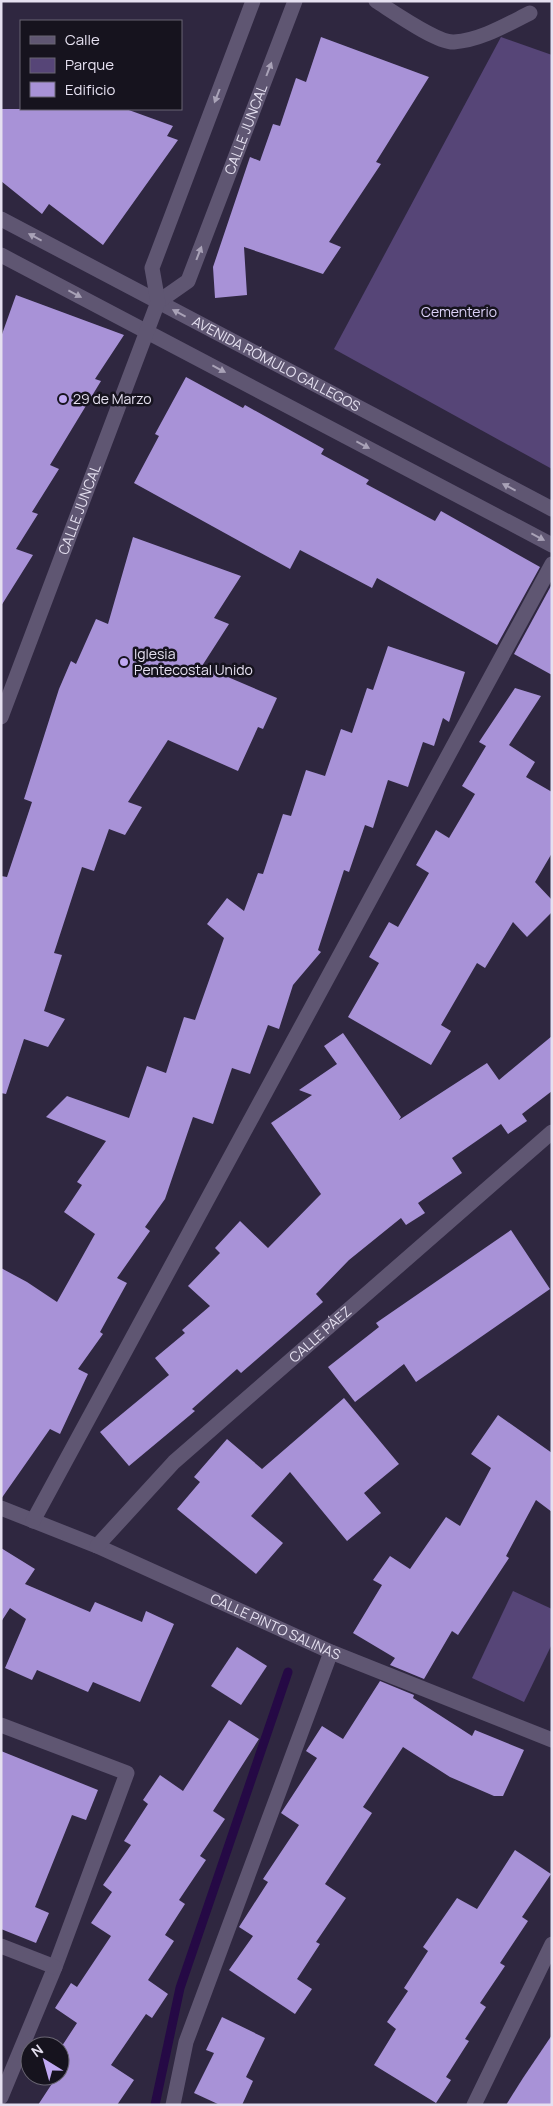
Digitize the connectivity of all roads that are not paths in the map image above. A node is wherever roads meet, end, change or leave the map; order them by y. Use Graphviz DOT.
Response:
graph roads {
  1 [pos="253,1"];
  2 [pos="295,1"];
  3 [pos="376,1"];
  4 [pos="530,13"];
  5 [pos="1,219"];
  6 [pos="1,255"];
  7 [pos="158,302"];
  8 [pos="147,331"];
  9 [pos="552,509"];
  10 [pos="552,545"];
  11 [pos="552,564"];
  12 [pos="1,716"];
  13 [pos="552,1132"];
  14 [pos="1,1508"];
  15 [pos="33,1521"];
  16 [pos="97,1546"];
  17 [pos="331,1652"];
  18 [pos="1,1725"];
  19 [pos="552,1740"];
  20 [pos="552,1944"];
  21 [pos="1,1946"];
  22 [pos="55,1967"];
  23 [pos="1,2097"];
  24 [pos="173,2105"];
  25 [pos="474,2105"];
  1 -- 7 [label="street, one-way"];
  7 -- 2 [label="street, CALLE JUNCAL, one-way"];
  3 -- 4 [label="street"];
  7 -- 5 [label="street, AVENIDA RÓMULO GALLEGOS, one-way"];
  6 -- 8 [label="street, one-way"];
  7 -- 8 [label="street, CALLE JUNCAL"];
  9 -- 7 [label="street, AVENIDA RÓMULO GALLEGOS, one-way"];
  8 -- 10 [label="street, one-way"];
  8 -- 12 [label="street, CALLE JUNCAL"];
  11 -- 15 [label="street"];
  13 -- 16 [label="street, CALLE PÁEZ"];
  14 -- 15 [label="street, CALLE PINTO SALINAS"];
  15 -- 16 [label="street, CALLE PINTO SALINAS"];
  16 -- 17 [label="street, CALLE PINTO SALINAS"];
  17 -- 19 [label="street, CALLE PINTO SALINAS"];
  17 -- 24 [label="street"];
  18 -- 22 [label="street"];
  20 -- 25 [label="street"];
  21 -- 22 [label="street"];
  22 -- 23 [label="street"];
}
